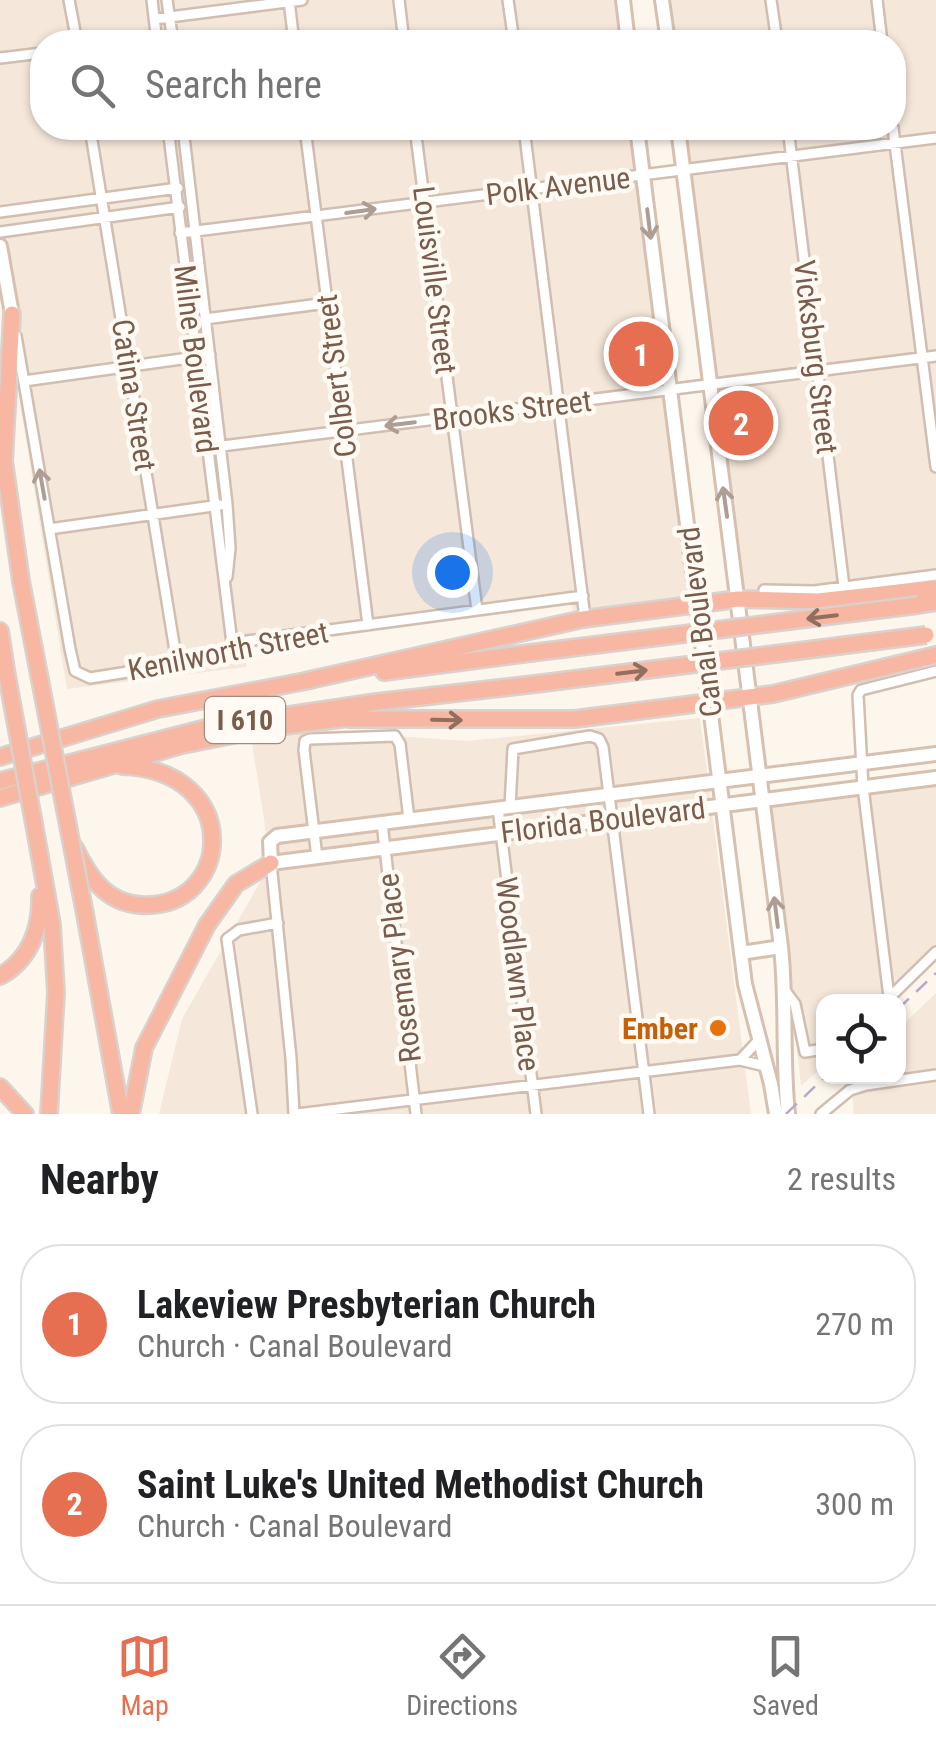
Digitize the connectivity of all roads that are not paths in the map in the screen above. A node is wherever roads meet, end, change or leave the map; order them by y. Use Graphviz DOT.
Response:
graph roads {
  1 [pos="70,0"];
  2 [pos="152,0"];
  3 [pos="168,0"];
  4 [pos="302,0"];
  5 [pos="399,0"];
  6 [pos="508,0"];
  7 [pos="623,0"];
  8 [pos="662,0"];
  9 [pos="772,0"];
  10 [pos="876,0"];
  11 [pos="289,1"];
  12 [pos="169,17"];
  13 [pos="154,19"];
  14 [pos="74,30"];
  15 [pos="156,30"];
  16 [pos="171,30"];
  17 [pos="293,30"];
  18 [pos="403,30"];
  19 [pos="512,30"];
  20 [pos="627,30"];
  21 [pos="666,30"];
  22 [pos="776,30"];
  23 [pos="880,30"];
  24 [pos="30,55"];
  25 [pos="0,58"];
  26 [pos="936,138"];
  27 [pos="92,140"];
  28 [pos="169,140"];
  29 [pos="184,140"];
  30 [pos="306,140"];
  31 [pos="417,140"];
  32 [pos="526,140"];
  33 [pos="638,140"];
  34 [pos="680,140"];
  35 [pos="789,140"];
  36 [pos="894,140"];
  37 [pos="895,144"];
  38 [pos="791,156"];
  39 [pos="684,170"];
  40 [pos="642,175"];
  41 [pos="175,188"];
  42 [pos="532,190"];
  43 [pos="191,195"];
  44 [pos="101,198"];
  45 [pos="425,203"];
  46 [pos="177,209"];
  47 [pos="0,212"];
  48 [pos="316,217"];
  49 [pos="104,218"];
  50 [pos="0,232"];
  51 [pos="195,232"];
  52 [pos="180,233"];
  53 [pos="0,246"];
  54 [pos="328,302"];
  55 [pos="12,314"];
  56 [pos="205,319"];
  57 [pos="210,355"];
  58 [pos="936,356"];
  59 [pos="195,357"];
  60 [pos="922,358"];
  61 [pos="130,365"];
  62 [pos="818,372"];
  63 [pos="24,381"];
  64 [pos="710,386"];
  65 [pos="670,391"];
  66 [pos="558,404"];
  67 [pos="452,418"];
  68 [pos="342,430"];
  69 [pos="220,446"];
  70 [pos="206,448"];
  71 [pos="936,467"];
  72 [pos="227,504"];
  73 [pos="214,506"];
  74 [pos="153,514"];
  75 [pos="49,529"];
  76 [pos="936,575"];
  77 [pos="844,586"];
  78 [pos="936,588"];
  79 [pos="764,590"];
  80 [pos="224,591"];
  81 [pos="583,596"];
  82 [pos="738,599"];
  83 [pos="936,602"];
  84 [pos="699,605"];
  85 [pos="477,610"];
  86 [pos="585,618"];
  87 [pos="368,625"];
  88 [pos="0,631"];
  89 [pos="931,635"];
  90 [pos="233,651"];
  91 [pos="936,654"];
  92 [pos="176,663"];
  93 [pos="3,665"];
  94 [pos="936,672"];
  95 [pos="305,681"];
  96 [pos="496,689"];
  97 [pos="751,698"];
  98 [pos="710,704"];
  99 [pos="349,718"];
  100 [pos="936,754"];
  101 [pos="917,756"];
  102 [pos="0,757"];
  103 [pos="864,762"];
  104 [pos="102,766"];
  105 [pos="815,769"];
  106 [pos="760,776"];
  107 [pos="936,778"];
  108 [pos="719,780"];
  109 [pos="920,780"];
  110 [pos="0,781"];
  111 [pos="863,787"];
  112 [pos="819,793"];
  113 [pos="609,794"];
  114 [pos="0,800"];
  115 [pos="763,800"];
  116 [pos="722,806"];
  117 [pos="504,807"];
  118 [pos="409,819"];
  119 [pos="612,819"];
  120 [pos="382,822"];
  121 [pos="314,831"];
  122 [pos="500,833"];
  123 [pos="72,842"];
  124 [pos="384,847"];
  125 [pos="317,856"];
  126 [pos="40,857"];
  127 [pos="271,863"];
  128 [pos="278,923"];
  129 [pos="781,947"];
  130 [pos="936,952"];
  131 [pos="740,953"];
  132 [pos="0,976"];
  133 [pos="786,992"];
  134 [pos="886,994"];
  135 [pos="892,994"];
  136 [pos="758,1041"];
  137 [pos="816,1050"];
  138 [pos="740,1060"];
  139 [pos="765,1066"];
  140 [pos="644,1072"];
  141 [pos="936,1075"];
  142 [pos="532,1086"];
  143 [pos="0,1087"];
  144 [pos="414,1100"];
  145 [pos="25,1114"];
  146 [pos="49,1114"];
  147 [pos="121,1114"];
  148 [pos="131,1114"];
  149 [pos="252,1114"];
  150 [pos="295,1114"];
  151 [pos="416,1114"];
  152 [pos="536,1114"];
  153 [pos="649,1114"];
  154 [pos="776,1114"];
  155 [pos="788,1114"];
  156 [pos="821,1114"];
  1 -- 14 [label="street"];
  2 -- 13 [label="street"];
  3 -- 12 [label="street"];
  4 -- 11 [label="street"];
  5 -- 18 [label="street"];
  6 -- 19 [label="street"];
  7 -- 20 [label="main road"];
  8 -- 21 [label="main road"];
  9 -- 22 [label="street"];
  10 -- 23 [label="street"];
  11 -- 12 [label="street"];
  11 -- 17 [label="street"];
  12 -- 13 [label="street"];
  12 -- 16 [label="street"];
  13 -- 15 [label="street"];
  24 -- 25 [label="street"];
  26 -- 37 [label="street, Polk Avenue"];
  27 -- 44 [label="street, Catina Street"];
  28 -- 41 [label="street, Milne Boulevard"];
  29 -- 43 [label="street, Milne Boulevard"];
  30 -- 48 [label="street, Colbert Street"];
  31 -- 45 [label="street, Louisville Street"];
  32 -- 42 [label="street"];
  33 -- 40 [label="main road, Canal Boulevard"];
  34 -- 39 [label="main road, Canal Boulevard"];
  35 -- 38 [label="street, Vicksburg Street"];
  36 -- 37 [label="street"];
  37 -- 38 [label="street, Polk Avenue"];
  37 -- 60 [label="street"];
  38 -- 39 [label="street, Polk Avenue"];
  38 -- 62 [label="street, Vicksburg Street"];
  39 -- 40 [label="street, Polk Avenue"];
  39 -- 64 [label="main road, Canal Boulevard"];
  40 -- 42 [label="street, Polk Avenue"];
  40 -- 65 [label="main road, Canal Boulevard, one-way"];
  41 -- 43 [label="street"];
  41 -- 44 [label="street"];
  41 -- 46 [label="street, Milne Boulevard"];
  42 -- 45 [label="street, Polk Avenue"];
  42 -- 66 [label="street"];
  43 -- 46 [label="street"];
  43 -- 51 [label="street, Milne Boulevard"];
  44 -- 47 [label="street"];
  44 -- 49 [label="street, Catina Street"];
  48 -- 45 [label="street, Polk Avenue, one-way"];
  45 -- 67 [label="street, Louisville Street"];
  46 -- 49 [label="street"];
  46 -- 52 [label="street, Milne Boulevard"];
  48 -- 51 [label="street, Polk Avenue"];
  48 -- 54 [label="street, Colbert Street"];
  49 -- 50 [label="street"];
  49 -- 61 [label="street, Catina Street"];
  51 -- 52 [label="street, Polk Avenue"];
  51 -- 56 [label="street, Milne Boulevard"];
  52 -- 59 [label="street, Milne Boulevard"];
  53 -- 55 [label="main road"];
  54 -- 56 [label="street"];
  54 -- 68 [label="street, Colbert Street"];
  55 -- 63 [label="street, Kenilworth Street"];
  55 -- 123 [label="highway, bridge"];
  56 -- 57 [label="street, Milne Boulevard"];
  57 -- 59 [label="street"];
  57 -- 69 [label="street, Milne Boulevard"];
  58 -- 60 [label="street, Brooks Street"];
  59 -- 61 [label="street"];
  59 -- 70 [label="street, Milne Boulevard"];
  60 -- 62 [label="street, Brooks Street"];
  60 -- 71 [label="street"];
  61 -- 63 [label="street"];
  61 -- 74 [label="street, Catina Street"];
  62 -- 64 [label="street, Brooks Street"];
  62 -- 77 [label="street, Vicksburg Street"];
  75 -- 63 [label="street, Kenilworth Street, one-way"];
  64 -- 65 [label="street, Brooks Street"];
  82 -- 64 [label="main road, Canal Boulevard, one-way"];
  65 -- 66 [label="street, Brooks Street"];
  65 -- 84 [label="main road, Canal Boulevard"];
  66 -- 67 [label="street, Brooks Street"];
  66 -- 81 [label="street"];
  67 -- 68 [label="street, Brooks Street, one-way"];
  67 -- 85 [label="street, Louisville Street"];
  68 -- 69 [label="street, Brooks Street"];
  68 -- 87 [label="street, Colbert Street"];
  69 -- 70 [label="street, Brooks Street"];
  69 -- 72 [label="street, Milne Boulevard"];
  70 -- 73 [label="street, Milne Boulevard"];
  72 -- 73 [label="street"];
  72 -- 80 [label="street, Milne Boulevard"];
  73 -- 74 [label="street"];
  73 -- 80 [label="street, Milne Boulevard"];
  74 -- 75 [label="street"];
  74 -- 92 [label="street, Catina Street"];
  75 -- 92 [label="street, Kenilworth Street"];
  76 -- 77 [label="street"];
  77 -- 79 [label="street"];
  78 -- 82 [label="highway"];
  80 -- 90 [label="street, Milne Boulevard"];
  81 -- 85 [label="street, Kenilworth Street"];
  81 -- 86 [label="street"];
  82 -- 84 [label="highway"];
  82 -- 97 [label="main road, Canal Boulevard"];
  83 -- 95 [label="highway, I 610, one-way, bridge"];
  84 -- 86 [label="highway"];
  84 -- 98 [label="main road, Canal Boulevard"];
  85 -- 87 [label="street, Kenilworth Street"];
  86 -- 95 [label="highway"];
  87 -- 90 [label="street, Kenilworth Street"];
  88 -- 93 [label="highway"];
  96 -- 89 [label="highway, I 610, one-way, bridge"];
  90 -- 92 [label="street, Kenilworth Street"];
  91 -- 97 [label="highway"];
  93 -- 126 [label="highway, bridge"];
  94 -- 103 [label="street"];
  95 -- 102 [label="highway, I 610"];
  96 -- 99 [label="highway"];
  96 -- 110 [label="highway, I 610"];
  97 -- 98 [label="highway"];
  97 -- 106 [label="main road, Canal Boulevard"];
  99 -- 98 [label="highway, one-way"];
  98 -- 108 [label="main road, Canal Boulevard"];
  99 -- 104 [label="highway"];
  100 -- 101 [label="main road, Florida Boulevard"];
  101 -- 103 [label="main road, Florida Boulevard"];
  101 -- 109 [label="main road"];
  103 -- 105 [label="main road, Florida Boulevard"];
  103 -- 111 [label="street"];
  104 -- 114 [label="highway"];
  104 -- 123 [label="highway"];
  105 -- 106 [label="main road, Florida Boulevard"];
  105 -- 112 [label="main road"];
  106 -- 108 [label="main road, Florida Boulevard"];
  106 -- 115 [label="main road, Canal Boulevard"];
  107 -- 109 [label="main road, Florida Boulevard"];
  108 -- 113 [label="main road, Florida Boulevard"];
  108 -- 116 [label="main road, Canal Boulevard"];
  109 -- 111 [label="main road, Florida Boulevard"];
  111 -- 112 [label="main road, Florida Boulevard"];
  111 -- 134 [label="street"];
  112 -- 115 [label="main road, Florida Boulevard"];
  113 -- 117 [label="main road, Florida Boulevard"];
  113 -- 117 [label="street"];
  113 -- 119 [label="street"];
  115 -- 116 [label="main road, Florida Boulevard"];
  129 -- 115 [label="main road, Canal Boulevard, one-way"];
  116 -- 119 [label="main road, Florida Boulevard"];
  116 -- 131 [label="main road, Canal Boulevard"];
  117 -- 118 [label="main road, Florida Boulevard"];
  117 -- 122 [label="street, Woodlawn Place"];
  118 -- 120 [label="main road, Florida Boulevard"];
  118 -- 121 [label="street"];
  119 -- 122 [label="main road, Florida Boulevard"];
  119 -- 140 [label="street"];
  120 -- 121 [label="main road, Florida Boulevard"];
  120 -- 124 [label="street, Rosemary Place"];
  121 -- 125 [label="street"];
  121 -- 127 [label="main road, Florida Boulevard"];
  122 -- 124 [label="main road, Florida Boulevard"];
  122 -- 142 [label="street, Woodlawn Place"];
  123 -- 147 [label="highway, bridge"];
  124 -- 125 [label="main road, Florida Boulevard"];
  124 -- 144 [label="street, Rosemary Place"];
  125 -- 127 [label="main road, Florida Boulevard"];
  126 -- 132 [label="highway"];
  126 -- 146 [label="highway"];
  127 -- 128 [label="street"];
  127 -- 148 [label="highway"];
  128 -- 149 [label="street"];
  128 -- 150 [label="street"];
  129 -- 131 [label="main road"];
  129 -- 133 [label="main road, Canal Boulevard"];
  130 -- 135 [label="street"];
  131 -- 136 [label="main road, Canal Boulevard"];
  133 -- 137 [label="street"];
  133 -- 155 [label="main road, Canal Boulevard"];
  136 -- 138 [label="street"];
  136 -- 139 [label="main road, Canal Boulevard"];
  138 -- 139 [label="street"];
  138 -- 140 [label="street"];
  139 -- 154 [label="main road, Canal Boulevard"];
  140 -- 142 [label="street"];
  140 -- 153 [label="street"];
  141 -- 156 [label="street"];
  142 -- 144 [label="street"];
  142 -- 152 [label="street, Woodlawn Place"];
  143 -- 145 [label="highway"];
  144 -- 150 [label="street"];
  144 -- 151 [label="street, Rosemary Place"];
}
